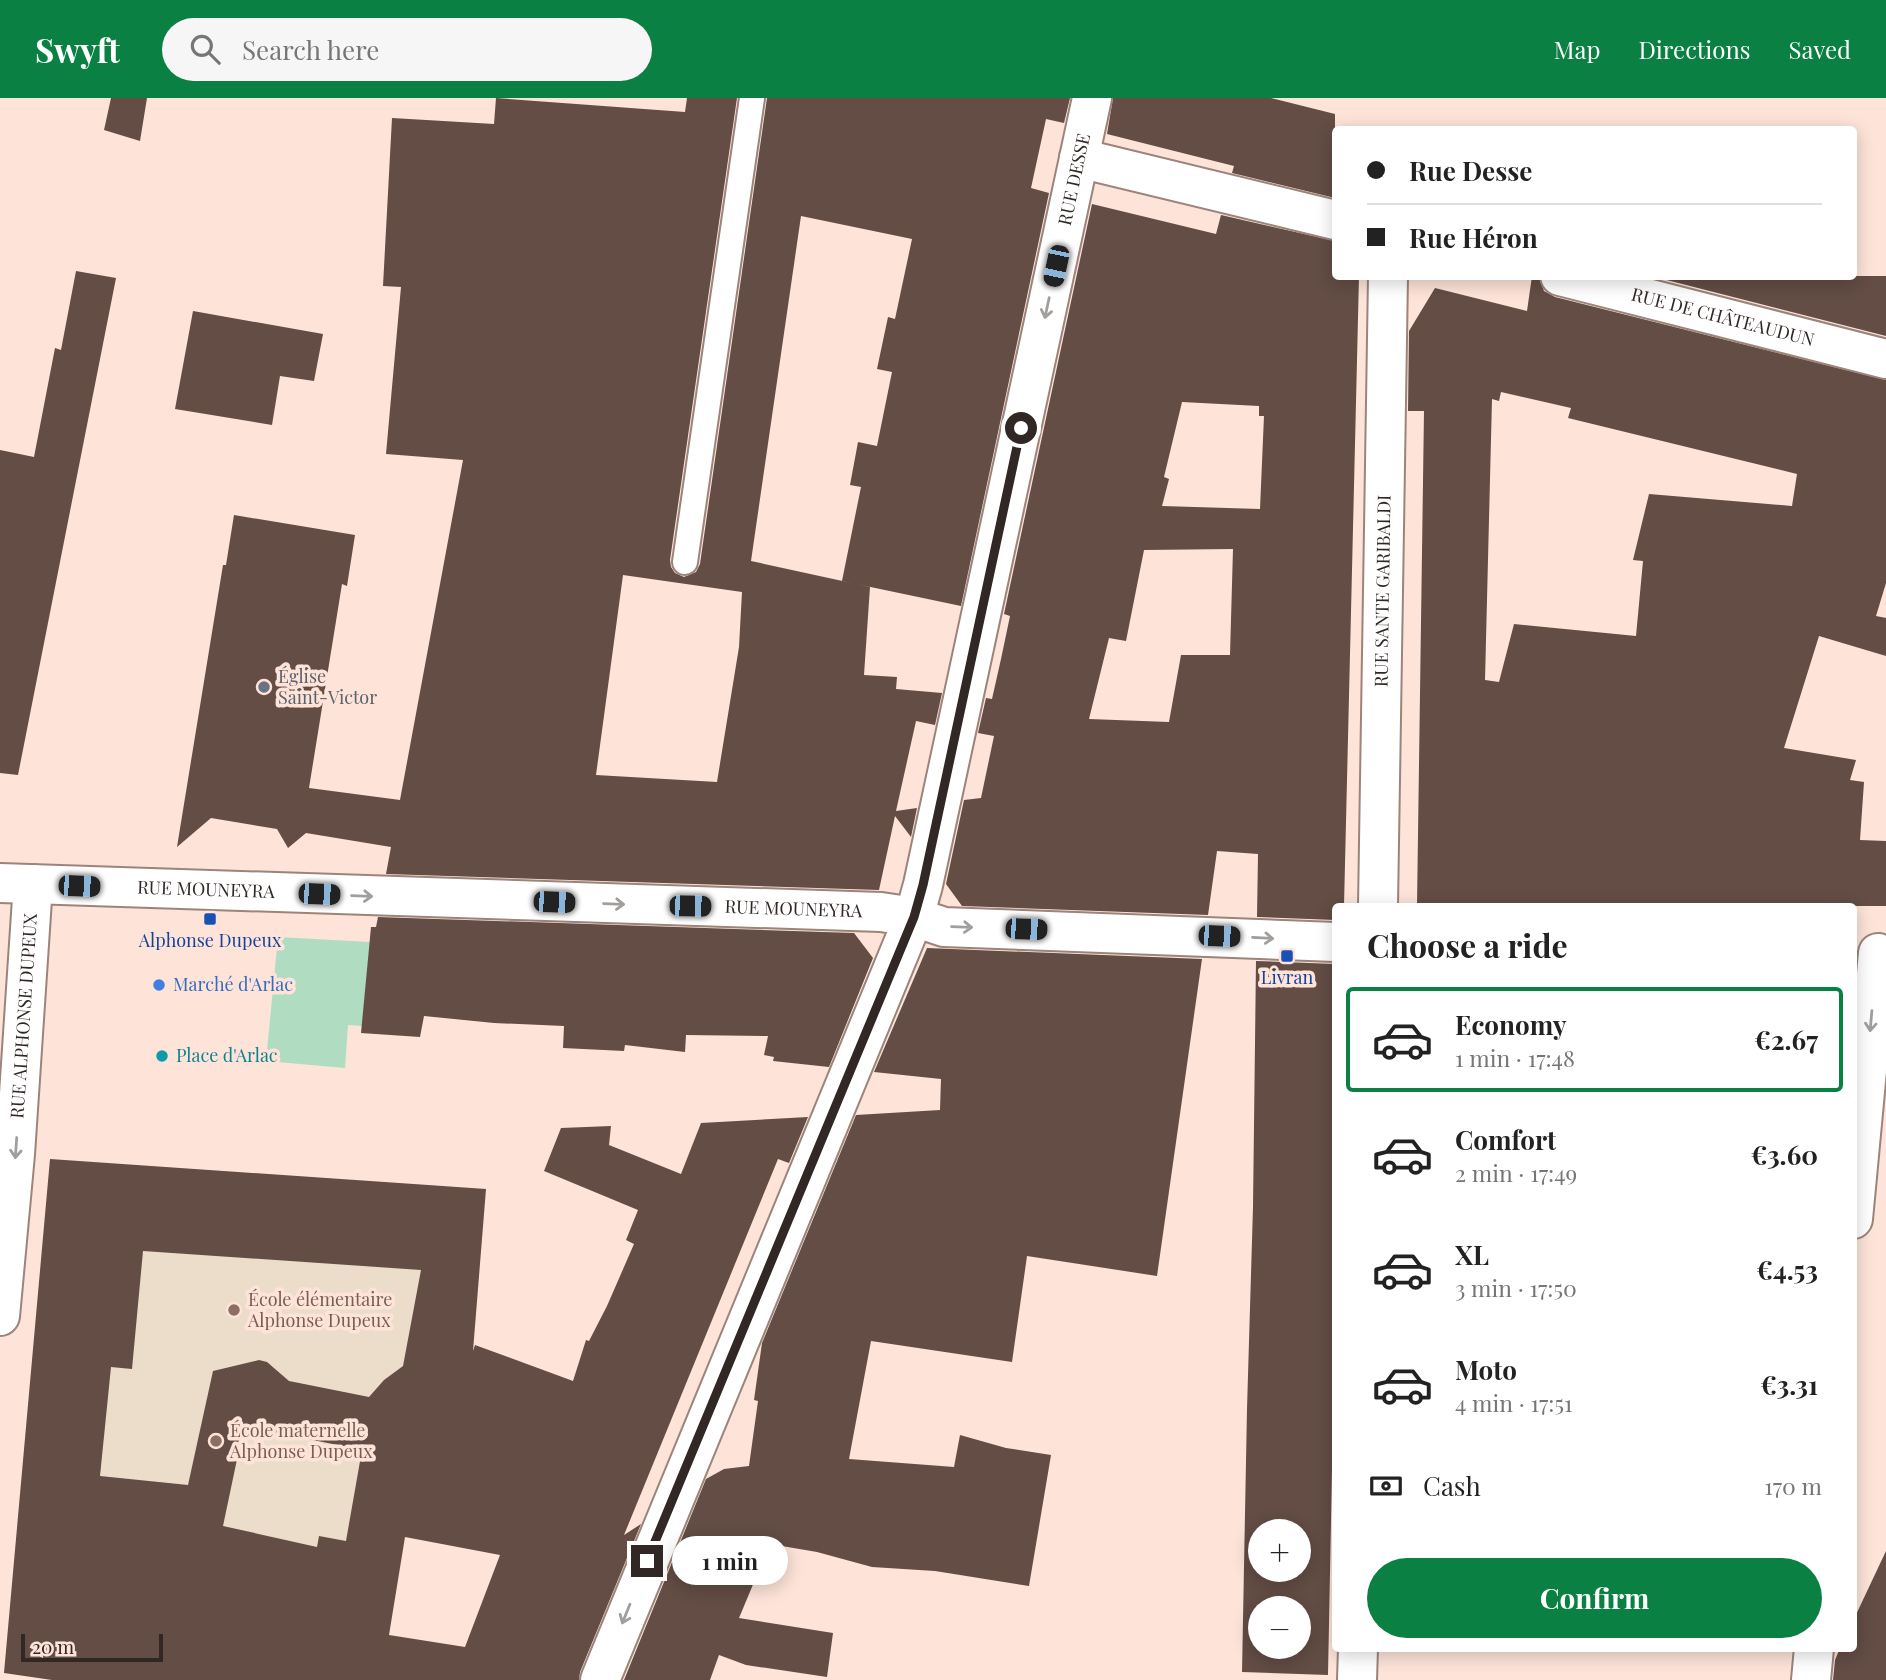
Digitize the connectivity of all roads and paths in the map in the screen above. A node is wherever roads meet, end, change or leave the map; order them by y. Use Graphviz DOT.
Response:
graph roads {
  1 [pos="752,98"];
  2 [pos="1092,98"];
  3 [pos="1079,158"];
  4 [pos="1332,219"];
  5 [pos="1388,280"];
  6 [pos="1576,280"];
  7 [pos="1886,359"];
  8 [pos="685,562"];
  9 [pos="16,883"];
  10 [pos="1378,903"];
  11 [pos="914,917"];
  12 [pos="1332,942"];
  13 [pos="1872,953"];
  14 [pos="1857,1163"];
  15 [pos="0,1315"];
  16 [pos="1358,1652"];
  17 [pos="1814,1652"];
  18 [pos="600,1680"];
  19 [pos="1357,1680"];
  20 [pos="1811,1680"];
  1 -- 8 [label="lane"];
  2 -- 3 [label="street, RUE DESSE"];
  3 -- 4 [label="street"];
  3 -- 11 [label="street, RUE DESSE, one-way"];
  5 -- 10 [label="street, RUE SANTE GARIBALDI"];
  6 -- 7 [label="street, RUE DE CHÂTEAUDUN"];
  9 -- 11 [label="street, RUE MOUNEYRA, one-way"];
  9 -- 15 [label="street, RUE ALPHONSE DUPEUX, one-way"];
  11 -- 12 [label="street, RUE MOUNEYRA, one-way"];
  11 -- 18 [label="street, RUE DESSE, one-way"];
  13 -- 14 [label="street, one-way"];
  16 -- 19 [label="street"];
  17 -- 20 [label="street"];
}
